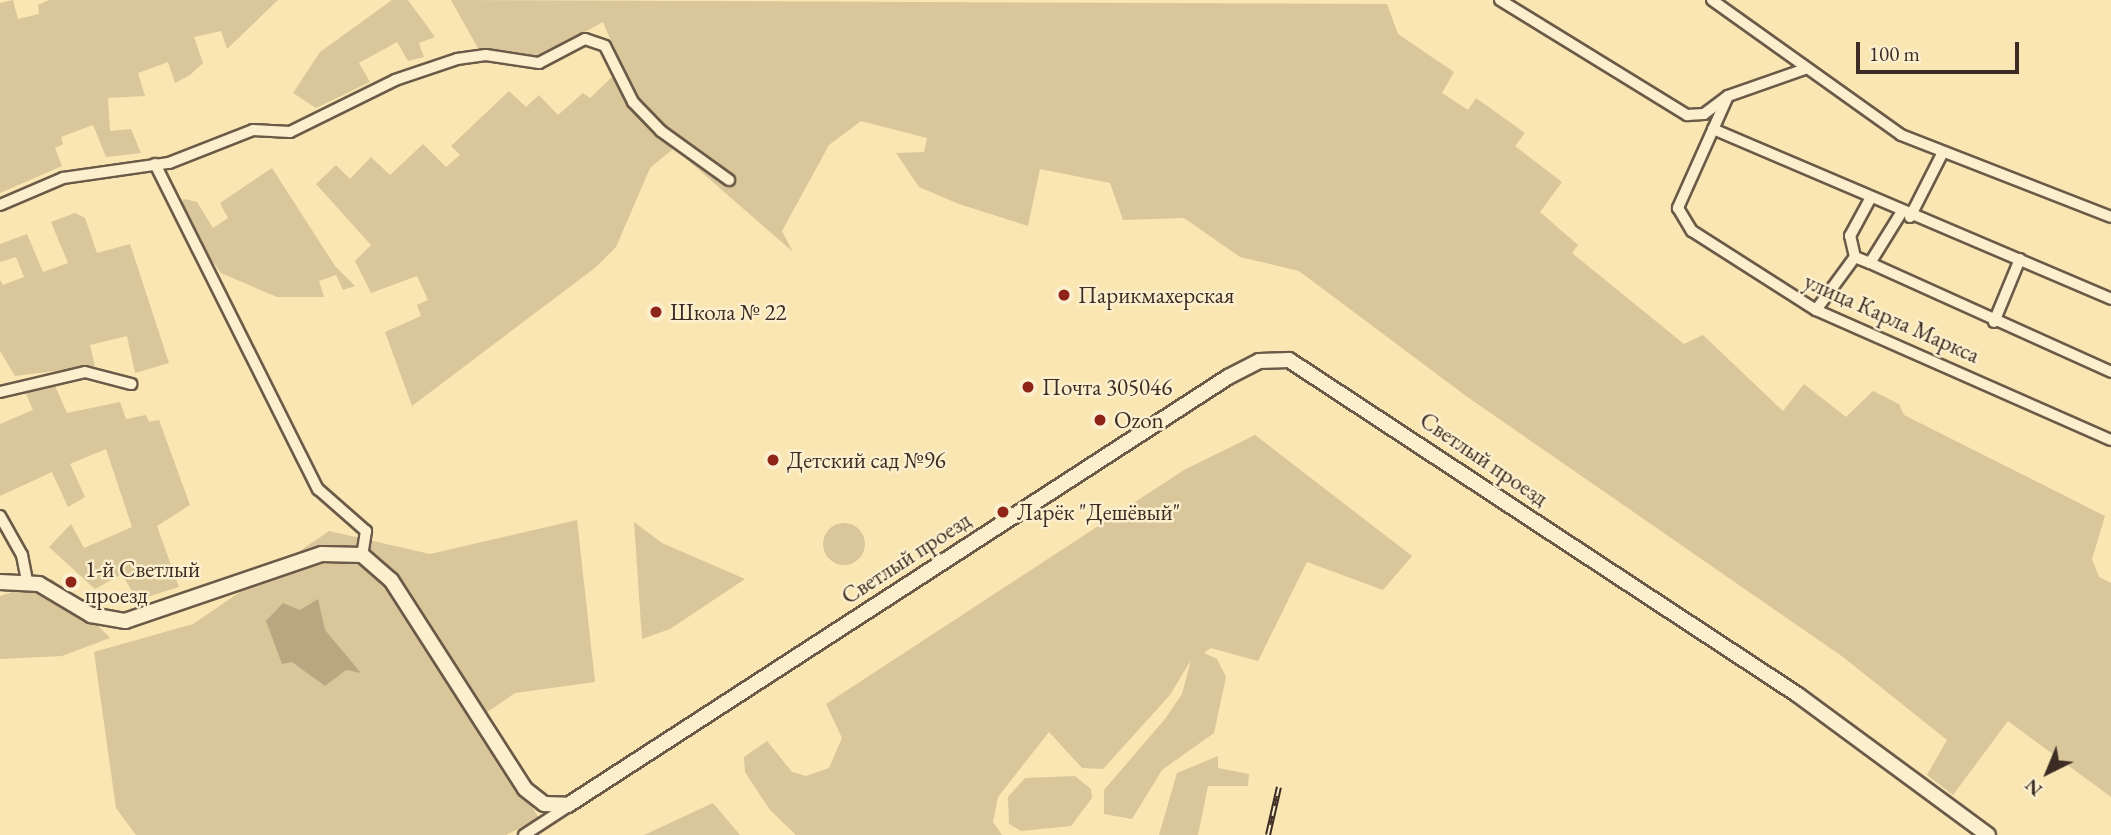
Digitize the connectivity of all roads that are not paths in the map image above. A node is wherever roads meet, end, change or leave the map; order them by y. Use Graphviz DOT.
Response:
graph roads {
  1 [pos="1500,0"];
  2 [pos="1712,0"];
  3 [pos="1805,69"];
  4 [pos="1728,96"];
  5 [pos="1713,129"];
  6 [pos="1942,154"];
  7 [pos="155,164"];
  8 [pos="729,180"];
  9 [pos="1870,200"];
  10 [pos="0,205"];
  11 [pos="1905,215"];
  12 [pos="2111,217"];
  13 [pos="1855,257"];
  14 [pos="2020,259"];
  15 [pos="1870,263"];
  16 [pos="2111,299"];
  17 [pos="1816,310"];
  18 [pos="1994,322"];
  19 [pos="2111,372"];
  20 [pos="131,384"];
  21 [pos="0,391"];
  22 [pos="2111,440"];
  23 [pos="0,516"];
  24 [pos="362,555"];
  25 [pos="27,580"];
  26 [pos="0,582"];
  27 [pos="579,799"];
  28 [pos="524,835"];
  29 [pos="1988,835"];
  1 -- 4 [label="street"];
  2 -- 3 [label="street"];
  3 -- 4 [label="street"];
  3 -- 6 [label="street"];
  4 -- 5 [label="street, улица Карла Маркса"];
  5 -- 9 [label="street"];
  5 -- 17 [label="street, улица Карла Маркса"];
  6 -- 11 [label="street"];
  6 -- 12 [label="street"];
  7 -- 8 [label="street"];
  7 -- 10 [label="street"];
  7 -- 24 [label="street"];
  9 -- 11 [label="street"];
  9 -- 13 [label="street"];
  11 -- 14 [label="street"];
  11 -- 15 [label="street"];
  13 -- 15 [label="street, улица Карла Маркса"];
  13 -- 17 [label="street"];
  14 -- 16 [label="street"];
  14 -- 18 [label="street"];
  15 -- 18 [label="street, улица Карла Маркса"];
  17 -- 22 [label="street, улица Карла Маркса"];
  18 -- 19 [label="street, улица Карла Маркса"];
  20 -- 21 [label="street"];
  23 -- 25 [label="street"];
  24 -- 25 [label="street"];
  24 -- 27 [label="street, Светлый проезд"];
  25 -- 26 [label="street"];
  27 -- 28 [label="street"];
  27 -- 29 [label="street, Светлый проезд"];
}
